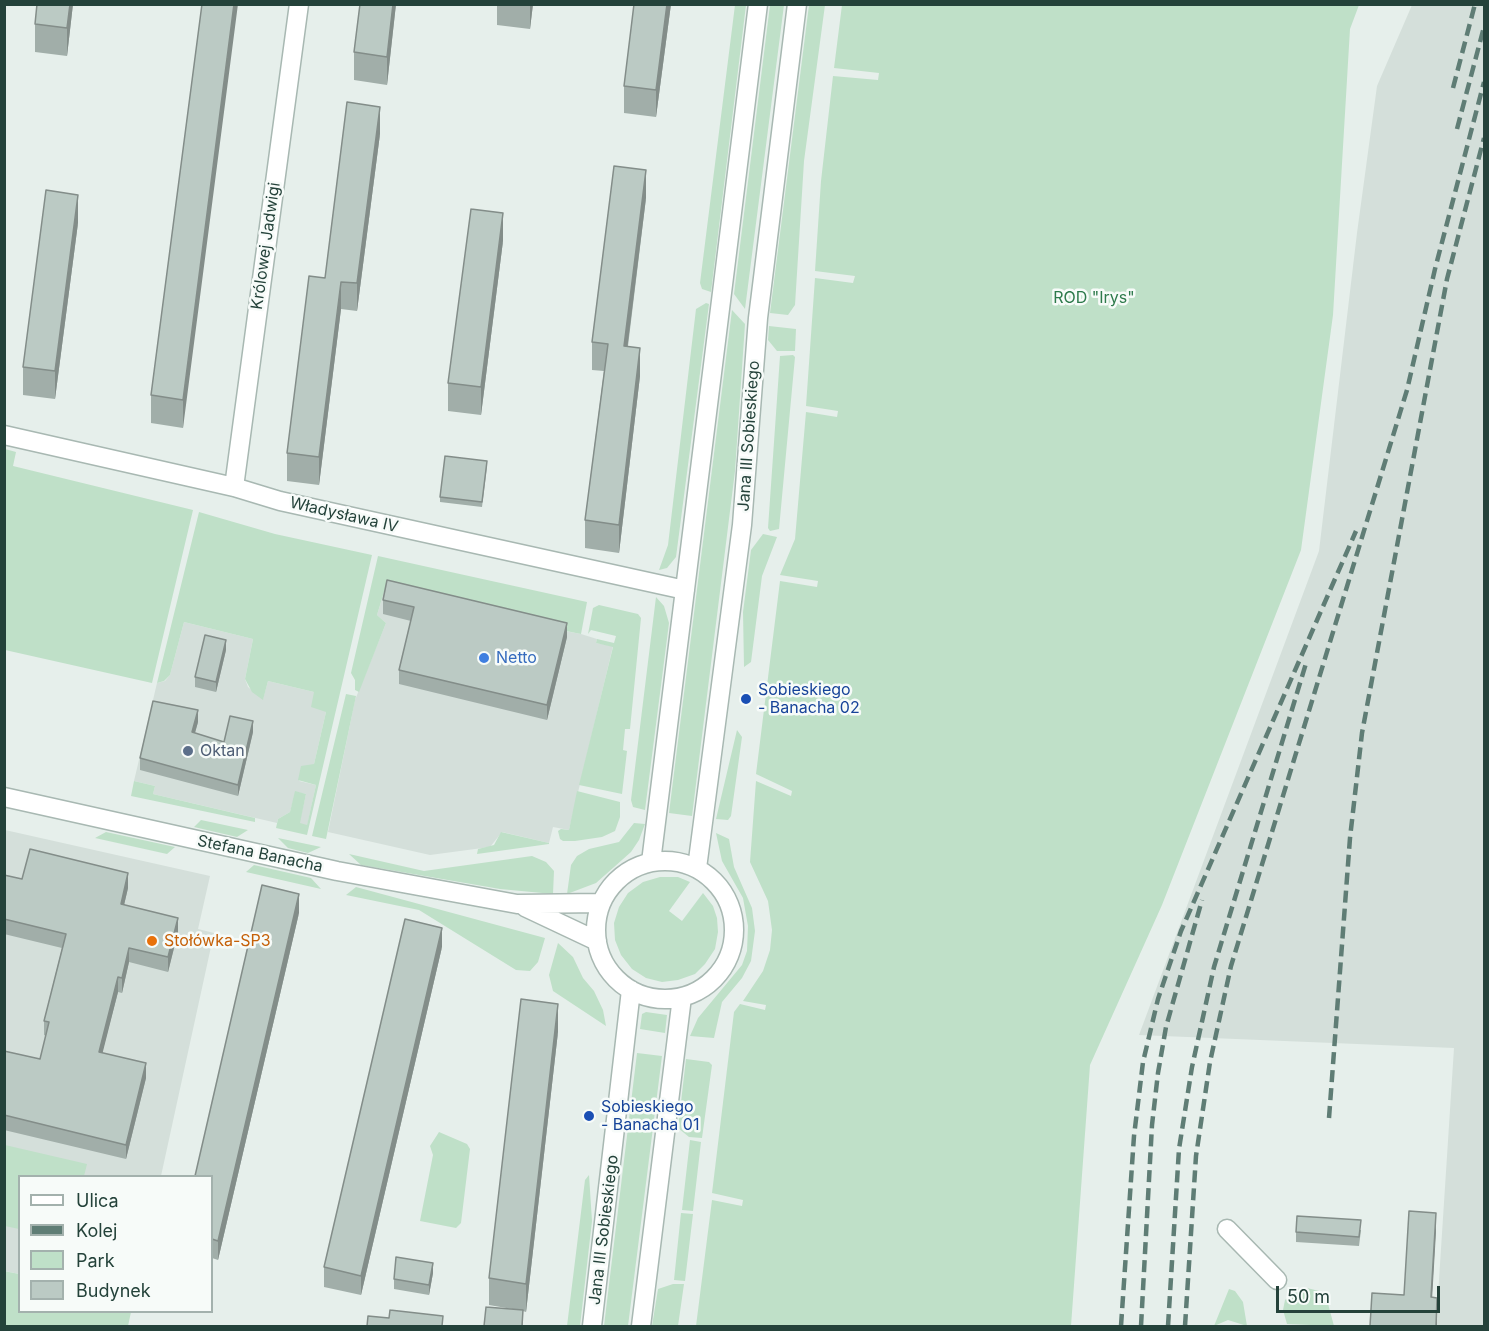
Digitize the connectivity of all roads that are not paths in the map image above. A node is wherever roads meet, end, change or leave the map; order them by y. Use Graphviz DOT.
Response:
graph roads {
  1 [pos="299,4"];
  2 [pos="758,4"];
  3 [pos="797,4"];
  4 [pos="4,435"];
  5 [pos="234,487"];
  6 [pos="685,590"];
  7 [pos="4,797"];
  8 [pos="651,862"];
  9 [pos="697,868"];
  10 [pos="601,903"];
  11 [pos="518,904"];
  12 [pos="597,941"];
  13 [pos="631,990"];
  14 [pos="682,997"];
  15 [pos="1227,1229"];
  16 [pos="1277,1280"];
  17 [pos="591,1326"];
  18 [pos="641,1326"];
  1 -- 5 [label="street, Królowej Jadwigi"];
  2 -- 6 [label="street"];
  3 -- 9 [label="street, Jana III Sobieskiego"];
  4 -- 5 [label="street, Władysława IV"];
  5 -- 6 [label="street, Władysława IV"];
  6 -- 8 [label="street"];
  7 -- 11 [label="street, Stefana Banacha"];
  8 -- 9 [label="street"];
  8 -- 10 [label="street"];
  9 -- 14 [label="street"];
  10 -- 11 [label="street, Stefana Banacha"];
  10 -- 12 [label="street"];
  11 -- 12 [label="street, Stefana Banacha"];
  12 -- 13 [label="street"];
  13 -- 14 [label="street"];
  13 -- 17 [label="street, Jana III Sobieskiego"];
  14 -- 18 [label="street"];
  15 -- 16 [label="street"];
}
